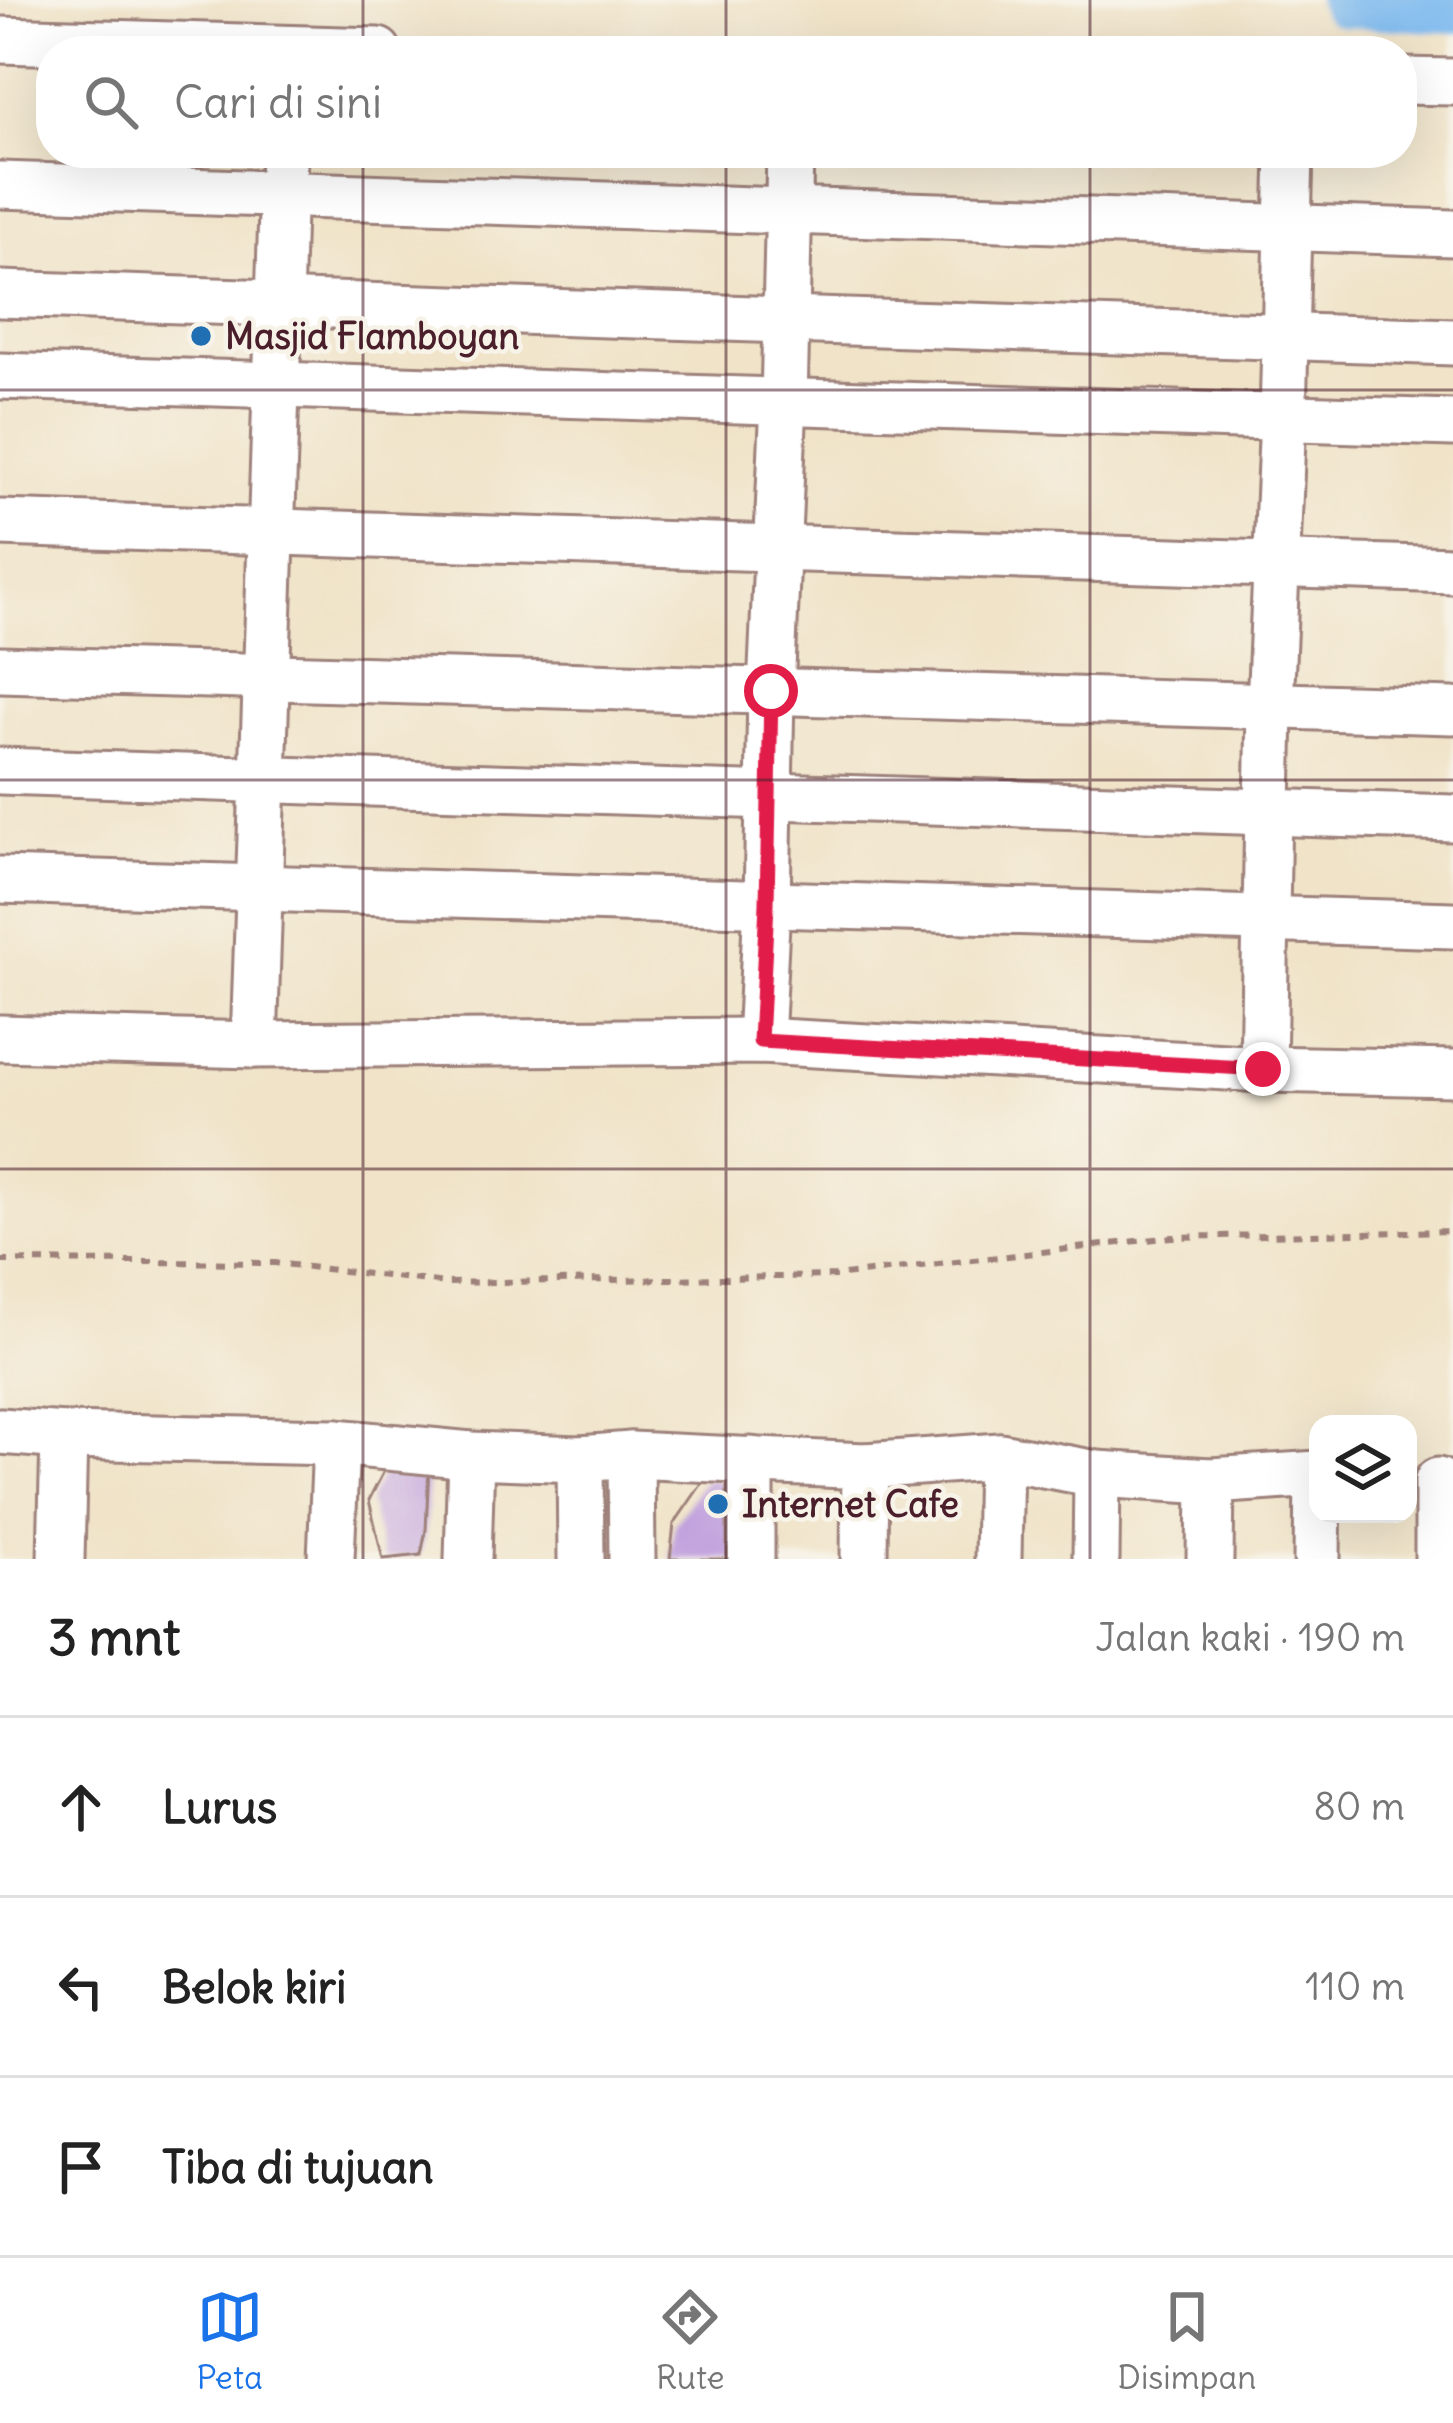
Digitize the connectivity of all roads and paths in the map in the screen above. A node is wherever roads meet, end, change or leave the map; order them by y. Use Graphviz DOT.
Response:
graph roads {
  1 [pos="0,40"];
  2 [pos="36,41"];
  3 [pos="1417,81"];
  4 [pos="1453,82"];
  5 [pos="790,168"];
  6 [pos="1290,168"];
  7 [pos="284,174"];
  8 [pos="0,185"];
  9 [pos="789,212"];
  10 [pos="1288,227"];
  11 [pos="1453,233"];
  12 [pos="0,294"];
  13 [pos="280,302"];
  14 [pos="785,319"];
  15 [pos="1285,337"];
  16 [pos="1453,342"];
  17 [pos="0,376"];
  18 [pos="278,384"];
  19 [pos="784,401"];
  20 [pos="1283,417"];
  21 [pos="1453,423"];
  22 [pos="0,524"];
  23 [pos="272,531"];
  24 [pos="778,548"];
  25 [pos="1277,565"];
  26 [pos="1453,570"];
  27 [pos="0,669"];
  28 [pos="265,675"];
  29 [pos="771,691"];
  30 [pos="1270,706"];
  31 [pos="1453,711"];
  32 [pos="0,771"];
  33 [pos="263,778"];
  34 [pos="769,796"];
  35 [pos="1268,812"];
  36 [pos="1453,818"];
  37 [pos="0,880"];
  38 [pos="261,886"];
  39 [pos="767,904"];
  40 [pos="1266,920"];
  41 [pos="1453,925"];
  42 [pos="0,1038"];
  43 [pos="760,1041"];
  44 [pos="254,1045"];
  45 [pos="1263,1069"];
  46 [pos="1453,1073"];
  47 [pos="1453,1231"];
  48 [pos="0,1261"];
  49 [pos="0,1431"];
  50 [pos="64,1436"];
  51 [pos="336,1442"];
  52 [pos="471,1455"];
  53 [pos="632,1455"];
  54 [pos="1000,1456"];
  55 [pos="580,1459"];
  56 [pos="752,1460"];
  57 [pos="865,1466"];
  58 [pos="1097,1474"];
  59 [pos="1433,1480"];
  60 [pos="1211,1481"];
  61 [pos="61,1559"];
  62 [pos="331,1559"];
  63 [pos="468,1559"];
  64 [pos="581,1559"];
  65 [pos="632,1559"];
  66 [pos="751,1559"];
  67 [pos="864,1559"];
  68 [pos="998,1559"];
  69 [pos="1096,1559"];
  70 [pos="1210,1559"];
  71 [pos="1317,1559"];
  72 [pos="1438,1559"];
  1 -- 2 [label="street"];
  3 -- 4 [label="street"];
  5 -- 9 [label="street"];
  6 -- 10 [label="street"];
  7 -- 8 [label="street"];
  7 -- 9 [label="street"];
  7 -- 13 [label="street"];
  9 -- 10 [label="street"];
  9 -- 14 [label="street"];
  10 -- 11 [label="street"];
  10 -- 15 [label="street"];
  12 -- 13 [label="street"];
  13 -- 14 [label="street"];
  13 -- 18 [label="street"];
  14 -- 15 [label="street"];
  14 -- 19 [label="street"];
  15 -- 16 [label="street"];
  15 -- 20 [label="street"];
  17 -- 18 [label="street"];
  18 -- 19 [label="street"];
  18 -- 23 [label="street"];
  19 -- 20 [label="street"];
  19 -- 24 [label="street"];
  20 -- 21 [label="street"];
  20 -- 25 [label="street"];
  22 -- 23 [label="street"];
  23 -- 24 [label="street"];
  23 -- 28 [label="street"];
  24 -- 25 [label="street"];
  24 -- 29 [label="street"];
  25 -- 26 [label="street"];
  25 -- 30 [label="street"];
  27 -- 28 [label="street"];
  28 -- 29 [label="street"];
  28 -- 33 [label="street"];
  29 -- 30 [label="street"];
  29 -- 34 [label="street"];
  30 -- 31 [label="street"];
  30 -- 35 [label="street"];
  32 -- 33 [label="street"];
  33 -- 34 [label="street"];
  33 -- 38 [label="street"];
  34 -- 35 [label="street"];
  34 -- 39 [label="street"];
  35 -- 36 [label="street"];
  35 -- 40 [label="street"];
  37 -- 38 [label="street"];
  38 -- 39 [label="street"];
  38 -- 44 [label="street"];
  39 -- 40 [label="street"];
  39 -- 43 [label="street"];
  40 -- 41 [label="street"];
  40 -- 45 [label="street"];
  42 -- 44 [label="street"];
  43 -- 44 [label="street"];
  43 -- 45 [label="street"];
  45 -- 46 [label="street"];
  47 -- 48 [label="path"];
  49 -- 50 [label="street"];
  50 -- 51 [label="street"];
  50 -- 61 [label="street"];
  51 -- 52 [label="street"];
  51 -- 62 [label="street"];
  52 -- 55 [label="street"];
  52 -- 63 [label="street"];
  53 -- 55 [label="street"];
  53 -- 56 [label="street"];
  53 -- 65 [label="street"];
  54 -- 57 [label="street"];
  54 -- 58 [label="street"];
  54 -- 68 [label="street"];
  55 -- 64 [label="street"];
  56 -- 57 [label="street"];
  56 -- 66 [label="street"];
  57 -- 67 [label="street"];
  58 -- 60 [label="street"];
  58 -- 69 [label="street"];
  59 -- 72 [label="street"];
  60 -- 70 [label="street"];
  60 -- 71 [label="street"];
}
